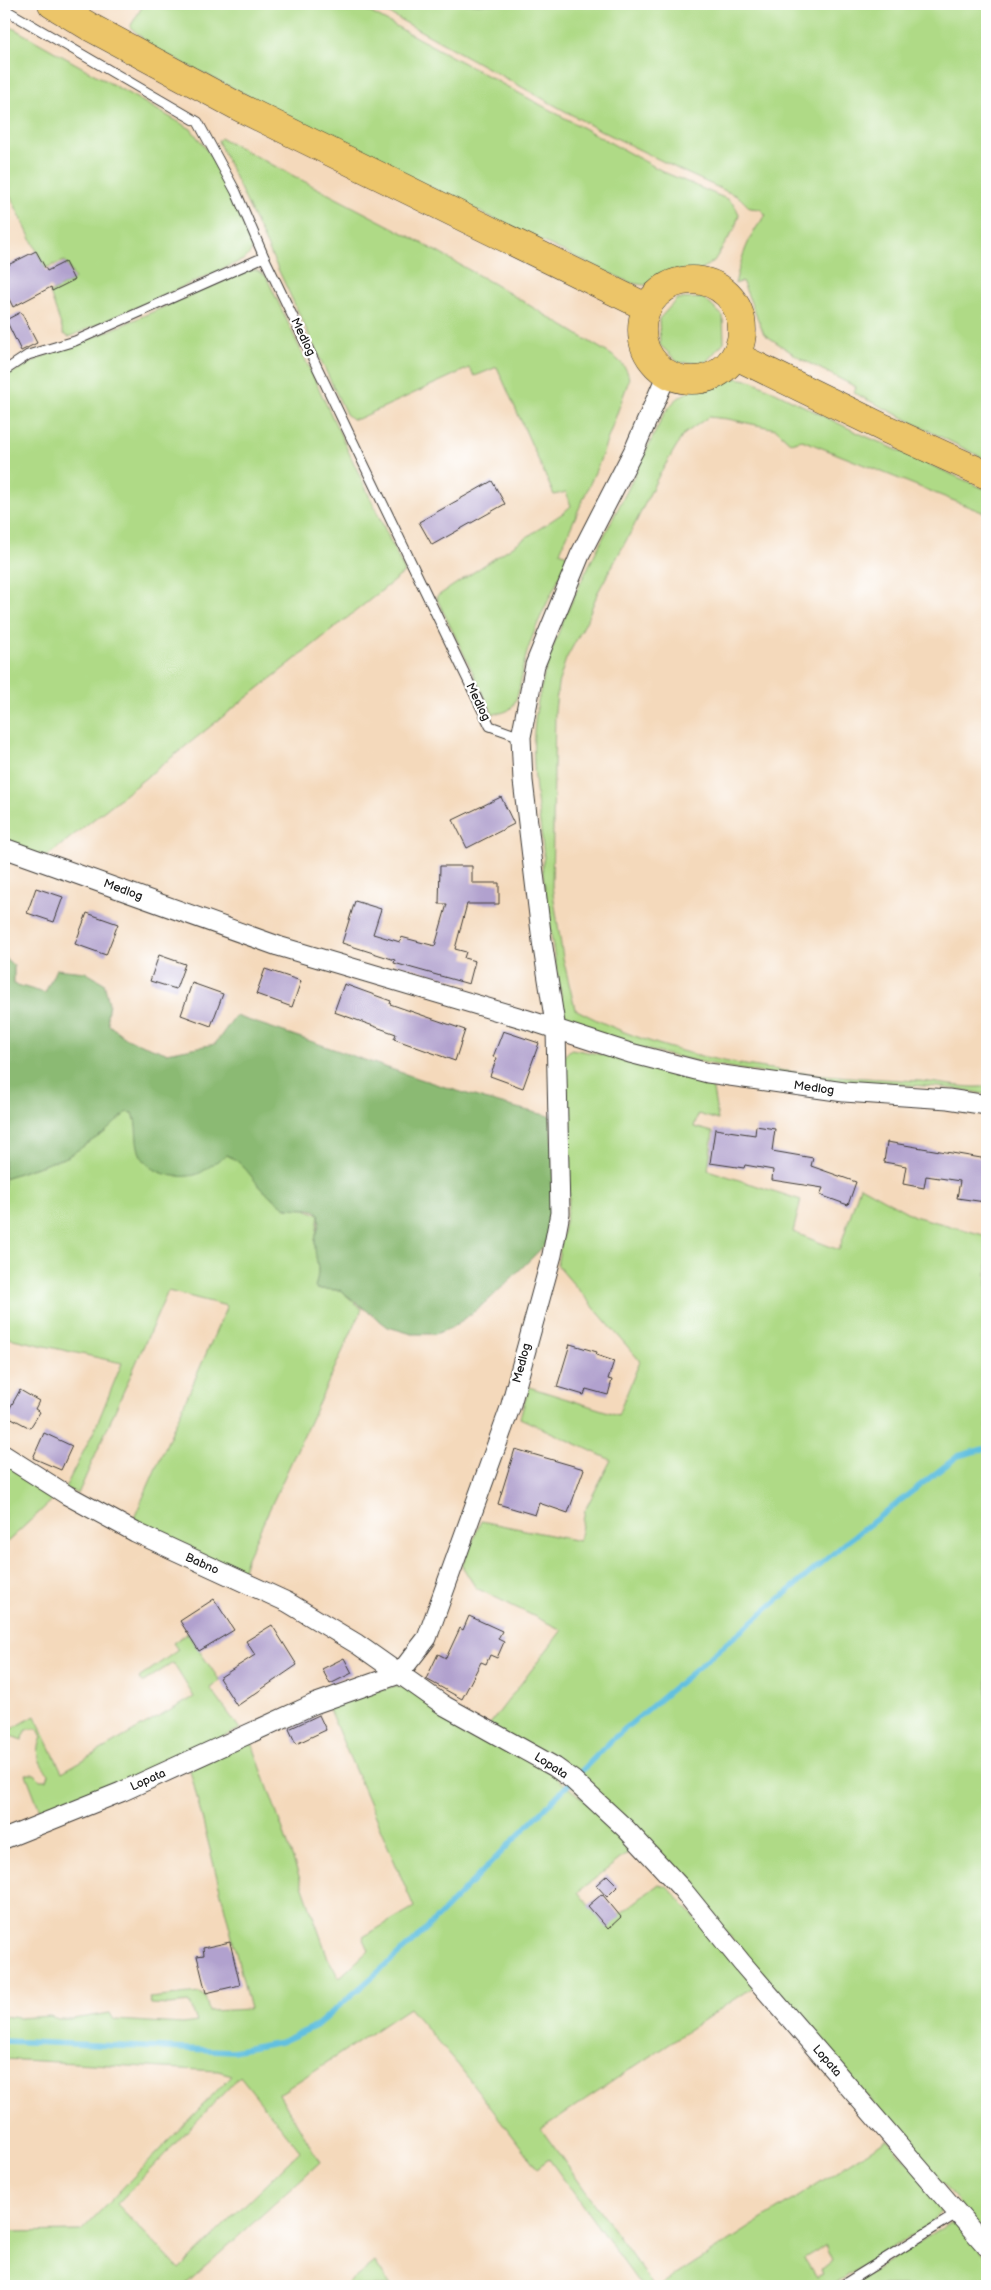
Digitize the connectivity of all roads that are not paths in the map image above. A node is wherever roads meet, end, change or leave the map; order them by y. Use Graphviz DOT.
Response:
graph roads {
  1 [pos="52,4"];
  2 [pos="4,9"];
  3 [pos="264,257"];
  4 [pos="646,307"];
  5 [pos="736,356"];
  6 [pos="4,371"];
  7 [pos="666,374"];
  8 [pos="987,475"];
  9 [pos="521,736"];
  10 [pos="4,848"];
  11 [pos="556,1030"];
  12 [pos="987,1106"];
  13 [pos="4,1455"];
  14 [pos="399,1674"];
  15 [pos="4,1838"];
  16 [pos="958,2213"];
  17 [pos="987,2247"];
  18 [pos="841,2286"];
  1 -- 4 [label="main road"];
  2 -- 3 [label="lane, Medlog"];
  3 -- 6 [label="lane"];
  3 -- 9 [label="lane, Medlog"];
  4 -- 5 [label="main road"];
  4 -- 7 [label="main road"];
  5 -- 7 [label="main road"];
  5 -- 8 [label="main road"];
  7 -- 9 [label="street"];
  9 -- 11 [label="street"];
  10 -- 11 [label="street, Medlog"];
  11 -- 12 [label="street, Medlog"];
  11 -- 14 [label="street, Medlog"];
  13 -- 14 [label="street, Babno"];
  14 -- 15 [label="street, Lopata"];
  14 -- 16 [label="street, Lopata"];
  16 -- 17 [label="street, Lopata"];
  16 -- 18 [label="lane"];
}
